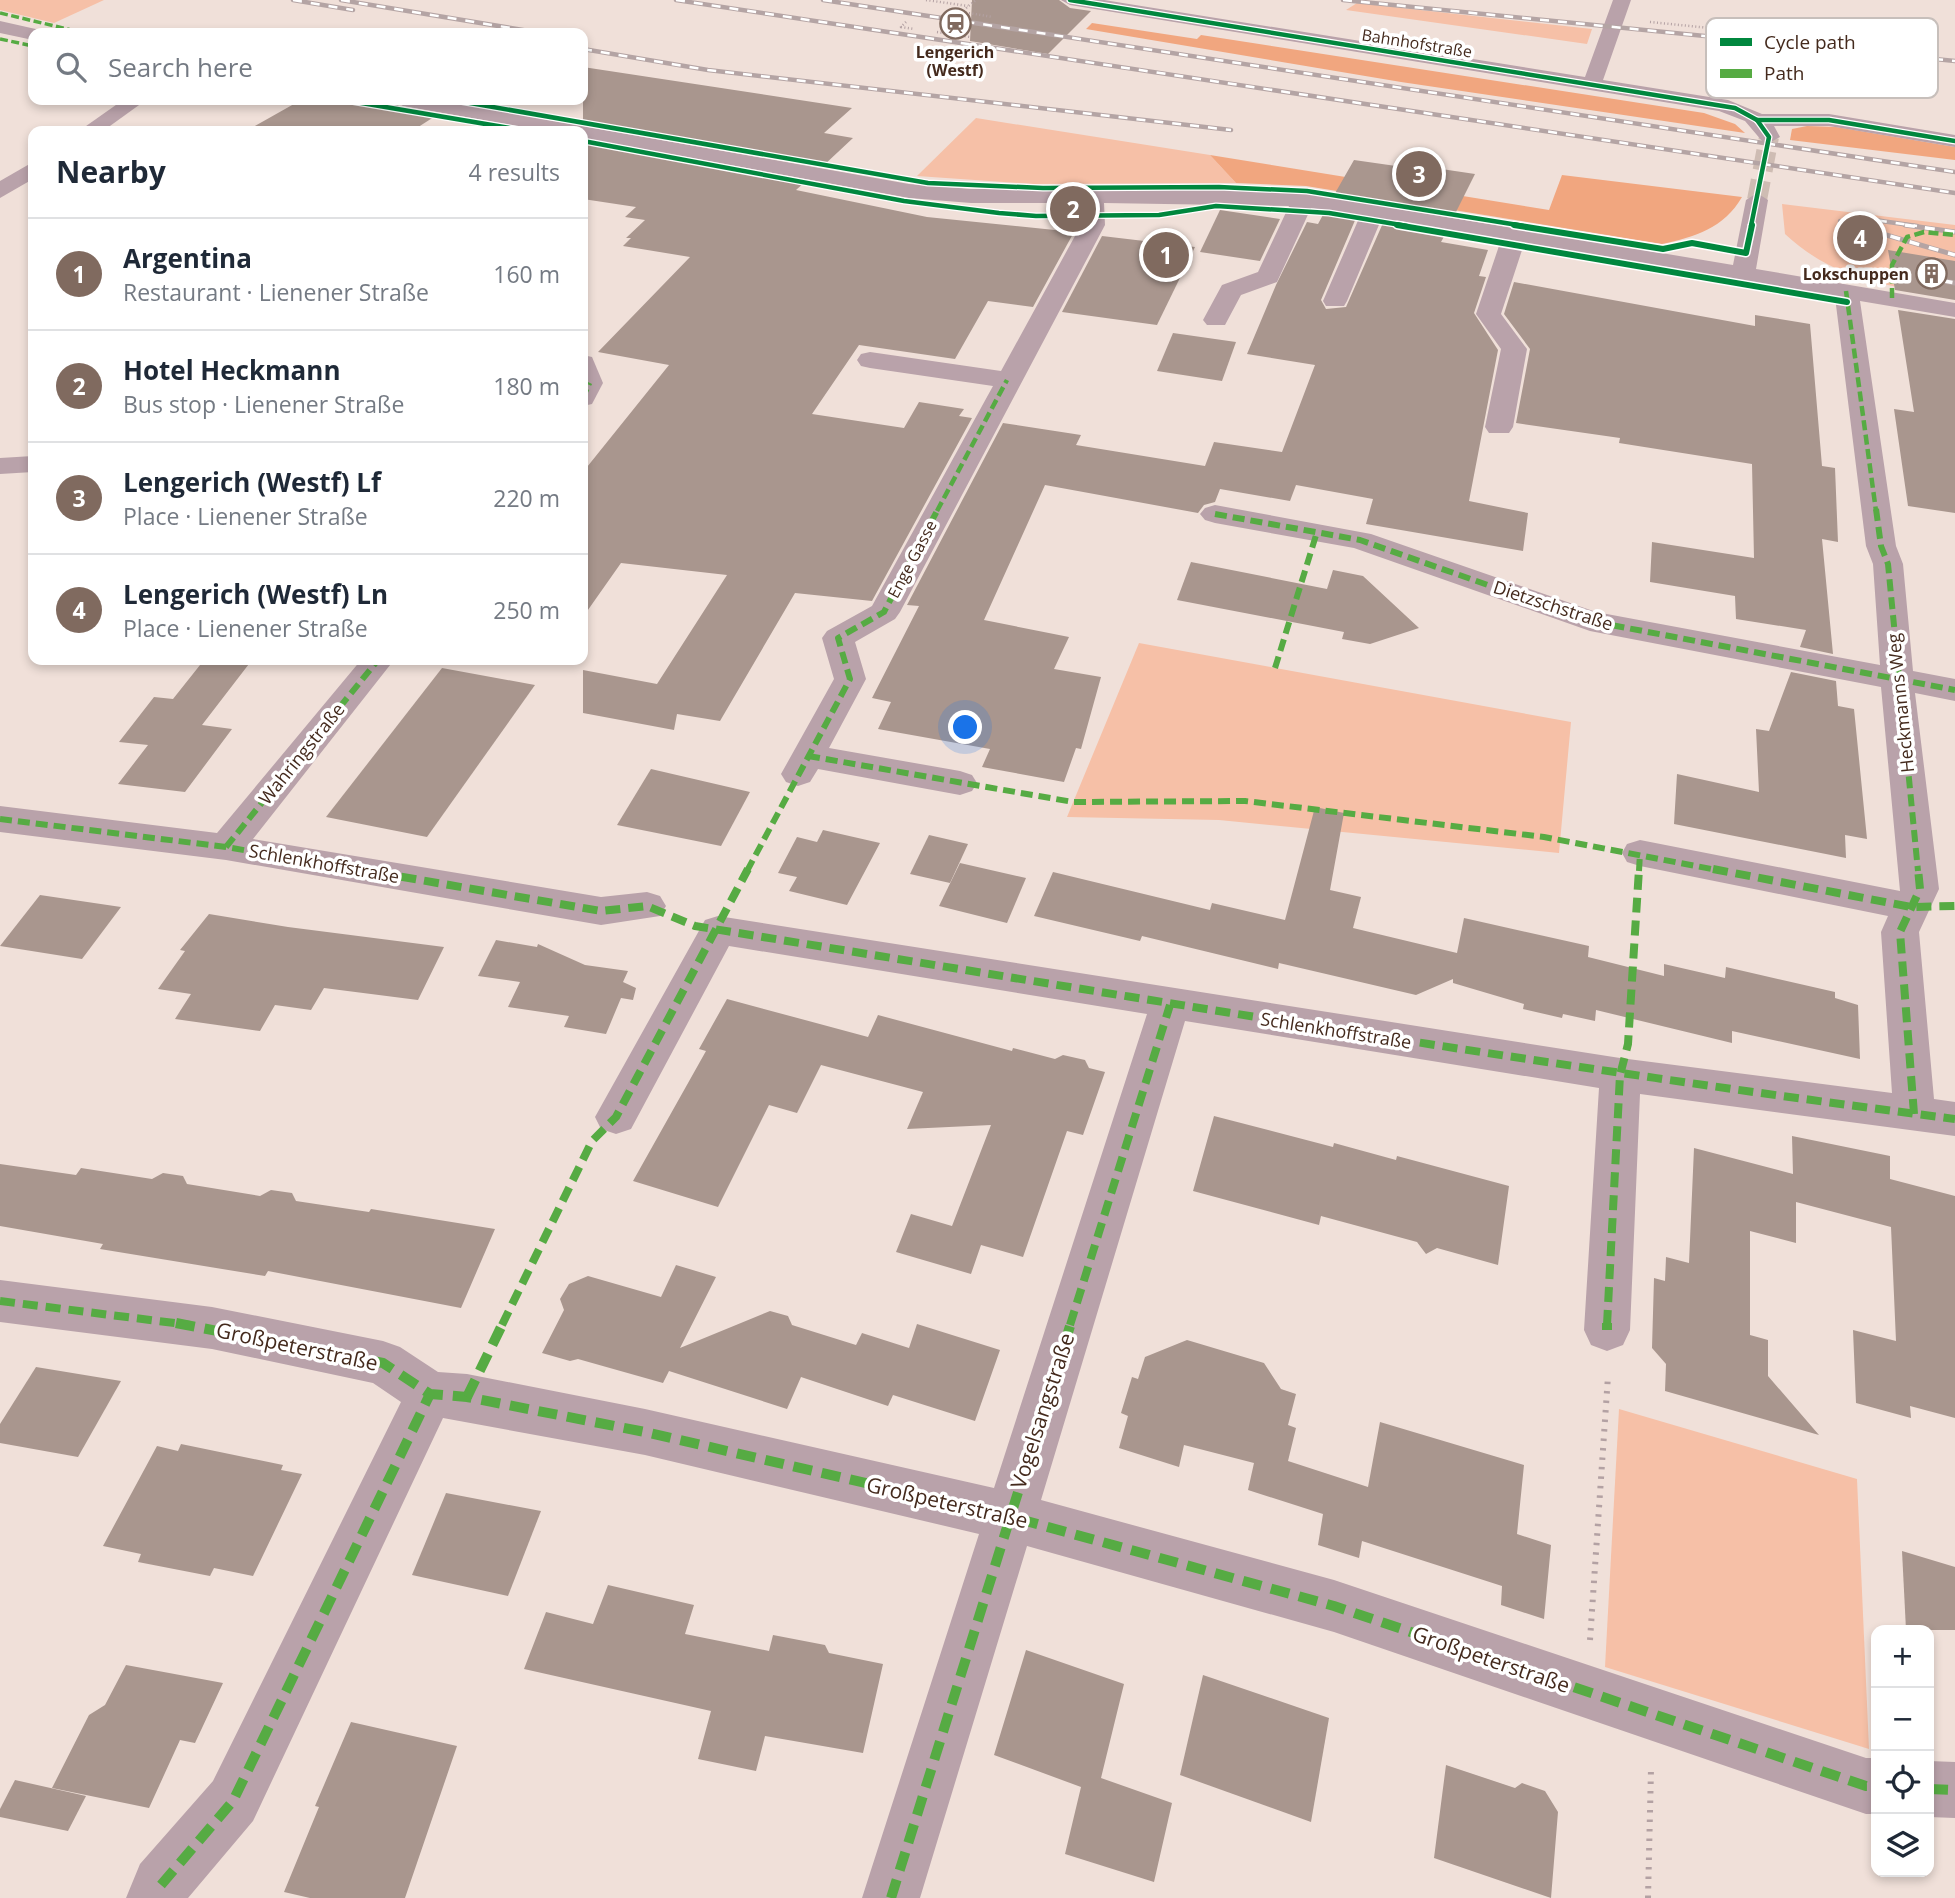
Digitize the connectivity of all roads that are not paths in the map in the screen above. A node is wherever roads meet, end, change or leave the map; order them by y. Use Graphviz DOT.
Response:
graph roads {
  1 [pos="1070,0"];
  2 [pos="1618,9"];
  3 [pos="0,27"];
  4 [pos="28,33"];
  5 [pos="1592,84"];
  6 [pos="128,105"];
  7 [pos="431,105"];
  8 [pos="475,113"];
  9 [pos="97,126"];
  10 [pos="458,126"];
  11 [pos="548,126"];
  12 [pos="588,133"];
  13 [pos="1955,141"];
  14 [pos="28,172"];
  15 [pos="0,191"];
  16 [pos="1093,197"];
  17 [pos="1303,200"];
  18 [pos="1757,200"];
  19 [pos="1374,210"];
  20 [pos="1515,235"];
  21 [pos="1743,273"];
  22 [pos="1846,291"];
  23 [pos="1335,301"];
  24 [pos="1955,310"];
  25 [pos="1216,320"];
  26 [pos="870,360"];
  27 [pos="1007,380"];
  28 [pos="1499,427"];
  29 [pos="28,464"];
  30 [pos="0,466"];
  31 [pos="1215,514"];
  32 [pos="374,665"];
  33 [pos="1897,678"];
  34 [pos="1955,690"];
  35 [pos="960,783"];
  36 [pos="0,819"];
  37 [pos="226,847"];
  38 [pos="1640,853"];
  39 [pos="647,906"];
  40 [pos="1911,907"];
  41 [pos="1170,1005"];
  42 [pos="1620,1075"];
  43 [pos="1914,1114"];
  44 [pos="615,1117"];
  45 [pos="1955,1119"];
  46 [pos="0,1301"];
  47 [pos="1607,1330"];
  48 [pos="430,1394"];
  49 [pos="1009,1516"];
  50 [pos="1871,1786"];
  51 [pos="1934,1789"];
  52 [pos="1955,1790"];
  53 [pos="158,1891"];
  54 [pos="891,1898"];
  1 -- 5 [label="street, Bahnhofstraße"];
  2 -- 5 [label="street"];
  3 -- 4 [label="street"];
  5 -- 13 [label="street, Bahnhofstraße"];
  6 -- 9 [label="street"];
  7 -- 8 [label="street"];
  8 -- 10 [label="street"];
  8 -- 11 [label="street"];
  12 -- 16 [label="street"];
  14 -- 15 [label="street"];
  16 -- 17 [label="street"];
  16 -- 27 [label="street, Enge Gasse"];
  17 -- 19 [label="street"];
  17 -- 25 [label="street"];
  18 -- 21 [label="street"];
  19 -- 20 [label="street"];
  19 -- 23 [label="street"];
  20 -- 21 [label="street"];
  20 -- 28 [label="street"];
  21 -- 22 [label="street"];
  22 -- 24 [label="street"];
  22 -- 33 [label="street, Heckmanns Weg"];
  26 -- 27 [label="street"];
  27 -- 35 [label="street, Enge Gasse"];
  29 -- 30 [label="street"];
  31 -- 33 [label="street, Dietzschstraße"];
  32 -- 37 [label="street, Wahringstraße"];
  33 -- 34 [label="street, Dietzschstraße"];
  33 -- 40 [label="street, Heckmanns Weg"];
  36 -- 37 [label="street, Schlenkhoffstraße"];
  37 -- 39 [label="street, Schlenkhoffstraße"];
  38 -- 40 [label="street"];
  40 -- 43 [label="street, Heckmanns Weg"];
  41 -- 42 [label="street, Schlenkhoffstraße"];
  41 -- 44 [label="street, Schlenkhoffstraße"];
  41 -- 49 [label="street, Vogelsangstraße"];
  42 -- 43 [label="street, Schlenkhoffstraße"];
  42 -- 47 [label="street"];
  43 -- 45 [label="street, Schlenkhoffstraße"];
  46 -- 48 [label="street, Großpeterstraße"];
  48 -- 49 [label="street, Großpeterstraße"];
  48 -- 53 [label="street"];
  49 -- 50 [label="street, Großpeterstraße"];
  49 -- 54 [label="street, Vogelsangstraße"];
  51 -- 52 [label="street"];
}
